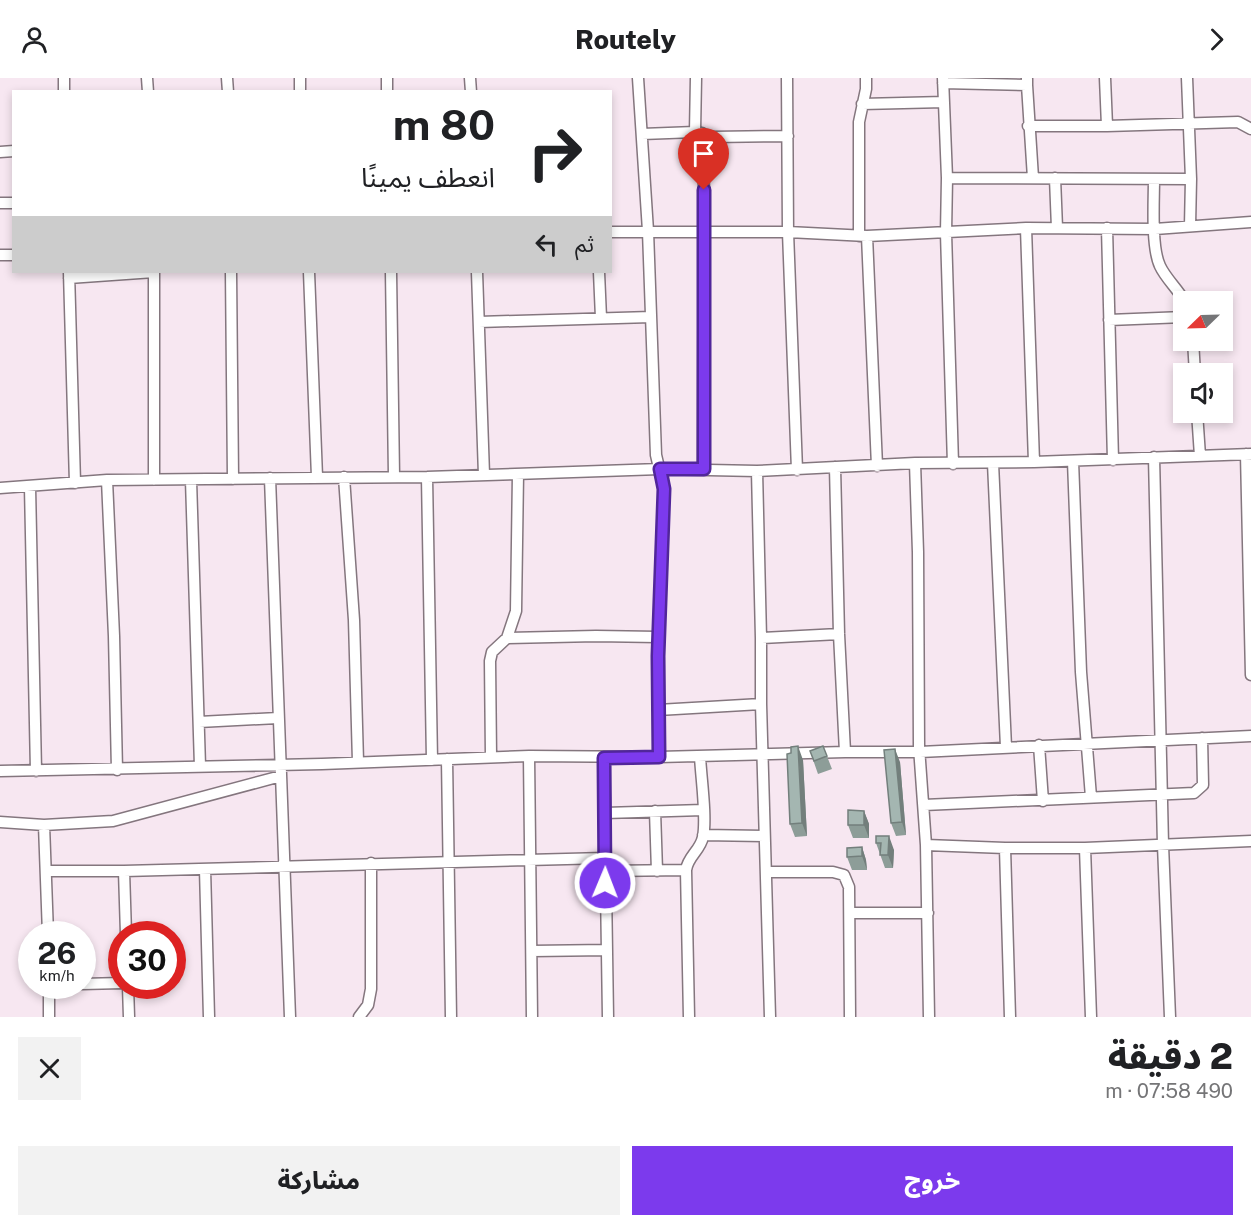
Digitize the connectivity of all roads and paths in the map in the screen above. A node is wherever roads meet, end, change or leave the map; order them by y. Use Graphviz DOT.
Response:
graph roads {
  1 [pos="638,78"];
  2 [pos="696,78"];
  3 [pos="787,78"];
  4 [pos="866,78"];
  5 [pos="1105,78"];
  6 [pos="1187,78"];
  7 [pos="943,81"];
  8 [pos="1027,81"];
  9 [pos="944,102"];
  10 [pos="862,104"];
  11 [pos="1189,124"];
  12 [pos="1029,126"];
  13 [pos="1107,126"];
  14 [pos="1251,129"];
  15 [pos="698,132"];
  16 [pos="642,134"];
  17 [pos="788,136"];
  18 [pos="947,178"];
  19 [pos="1033,178"];
  20 [pos="1055,178"];
  21 [pos="1154,179"];
  22 [pos="1191,179"];
  23 [pos="1251,222"];
  24 [pos="1190,226"];
  25 [pos="1026,228"];
  26 [pos="1057,228"];
  27 [pos="1107,228"];
  28 [pos="1155,228"];
  29 [pos="648,231"];
  30 [pos="612,232"];
  31 [pos="704,232"];
  32 [pos="788,232"];
  33 [pos="946,233"];
  34 [pos="863,236"];
  35 [pos="110,273"];
  36 [pos="154,273"];
  37 [pos="231,273"];
  38 [pos="309,273"];
  39 [pos="391,273"];
  40 [pos="477,273"];
  41 [pos="599,273"];
  42 [pos="69,275"];
  43 [pos="1177,291"];
  44 [pos="651,317"];
  45 [pos="1173,317"];
  46 [pos="601,318"];
  47 [pos="1109,320"];
  48 [pos="479,322"];
  49 [pos="1198,423"];
  50 [pos="1248,454"];
  51 [pos="1200,456"];
  52 [pos="1155,457"];
  53 [pos="1113,460"];
  54 [pos="1073,461"];
  55 [pos="1034,462"];
  56 [pos="915,463"];
  57 [pos="993,463"];
  58 [pos="953,464"];
  59 [pos="877,466"];
  60 [pos="836,467"];
  61 [pos="660,469"];
  62 [pos="704,469"];
  63 [pos="797,470"];
  64 [pos="757,471"];
  65 [pos="518,474"];
  66 [pos="484,475"];
  67 [pos="394,476"];
  68 [pos="317,477"];
  69 [pos="344,477"];
  70 [pos="427,477"];
  71 [pos="270,478"];
  72 [pos="233,479"];
  73 [pos="106,480"];
  74 [pos="154,480"];
  75 [pos="191,480"];
  76 [pos="75,483"];
  77 [pos="30,487"];
  78 [pos="0,488"];
  79 [pos="839,634"];
  80 [pos="658,637"];
  81 [pos="507,638"];
  82 [pos="761,638"];
  83 [pos="1251,675"];
  84 [pos="761,704"];
  85 [pos="658,710"];
  86 [pos="278,718"];
  87 [pos="199,722"];
  88 [pos="1251,736"];
  89 [pos="1202,738"];
  90 [pos="1161,741"];
  91 [pos="1039,745"];
  92 [pos="1086,745"];
  93 [pos="1006,747"];
  94 [pos="844,752"];
  95 [pos="920,752"];
  96 [pos="763,754"];
  97 [pos="529,756"];
  98 [pos="700,756"];
  99 [pos="491,757"];
  100 [pos="659,757"];
  101 [pos="604,758"];
  102 [pos="447,759"];
  103 [pos="432,760"];
  104 [pos="358,762"];
  105 [pos="280,764"];
  106 [pos="200,766"];
  107 [pos="117,770"];
  108 [pos="0,771"];
  109 [pos="36,771"];
  110 [pos="281,776"];
  111 [pos="1162,794"];
  112 [pos="1091,797"];
  113 [pos="1043,801"];
  114 [pos="924,805"];
  115 [pos="703,810"];
  116 [pos="656,811"];
  117 [pos="605,813"];
  118 [pos="0,822"];
  119 [pos="44,825"];
  120 [pos="704,835"];
  121 [pos="764,836"];
  122 [pos="1251,841"];
  123 [pos="926,845"];
  124 [pos="1163,845"];
  125 [pos="1005,848"];
  126 [pos="1085,848"];
  127 [pos="531,858"];
  128 [pos="605,858"];
  129 [pos="448,861"];
  130 [pos="371,864"];
  131 [pos="285,866"];
  132 [pos="205,869"];
  133 [pos="686,870"];
  134 [pos="46,871"];
  135 [pos="124,871"];
  136 [pos="605,871"];
  137 [pos="657,871"];
  138 [pos="766,872"];
  139 [pos="851,913"];
  140 [pos="928,913"];
  141 [pos="48,921"];
  142 [pos="126,921"];
  143 [pos="607,950"];
  144 [pos="532,951"];
  145 [pos="49,999"];
  146 [pos="128,999"];
  147 [pos="49,1017"];
  148 [pos="129,1017"];
  149 [pos="209,1017"];
  150 [pos="290,1017"];
  151 [pos="359,1017"];
  152 [pos="451,1017"];
  153 [pos="532,1017"];
  154 [pos="608,1017"];
  155 [pos="689,1017"];
  156 [pos="770,1017"];
  157 [pos="850,1017"];
  158 [pos="930,1017"];
  159 [pos="1010,1017"];
  160 [pos="1091,1017"];
  161 [pos="1170,1017"];
  1 -- 16 [label="street"];
  2 -- 15 [label="street"];
  3 -- 17 [label="street"];
  4 -- 10 [label="street"];
  5 -- 13 [label="street"];
  6 -- 11 [label="street"];
  7 -- 8 [label="street"];
  7 -- 9 [label="street"];
  8 -- 12 [label="street"];
  9 -- 10 [label="street"];
  9 -- 18 [label="street"];
  10 -- 34 [label="street"];
  11 -- 13 [label="street"];
  11 -- 14 [label="street"];
  11 -- 22 [label="street"];
  12 -- 13 [label="street"];
  12 -- 19 [label="street"];
  15 -- 16 [label="street"];
  15 -- 17 [label="street"];
  15 -- 31 [label="street"];
  16 -- 29 [label="street"];
  17 -- 32 [label="street"];
  18 -- 19 [label="street"];
  18 -- 33 [label="street"];
  19 -- 20 [label="street"];
  20 -- 21 [label="street"];
  20 -- 26 [label="street"];
  21 -- 22 [label="street"];
  21 -- 28 [label="street"];
  22 -- 24 [label="street"];
  23 -- 24 [label="street"];
  24 -- 28 [label="street"];
  25 -- 26 [label="street"];
  25 -- 33 [label="street"];
  25 -- 55 [label="street"];
  26 -- 27 [label="street"];
  27 -- 28 [label="street"];
  27 -- 47 [label="street"];
  28 -- 43 [label="street"];
  29 -- 30 [label="street"];
  29 -- 31 [label="street"];
  29 -- 44 [label="street"];
  31 -- 32 [label="street"];
  31 -- 62 [label="street"];
  32 -- 34 [label="street"];
  32 -- 63 [label="street"];
  33 -- 34 [label="street"];
  33 -- 58 [label="street"];
  34 -- 59 [label="street"];
  35 -- 42 [label="street"];
  36 -- 74 [label="street"];
  37 -- 72 [label="street"];
  38 -- 68 [label="street"];
  39 -- 67 [label="street"];
  40 -- 48 [label="street"];
  41 -- 46 [label="street"];
  42 -- 76 [label="street"];
  44 -- 46 [label="street"];
  44 -- 61 [label="street"];
  45 -- 47 [label="street"];
  46 -- 48 [label="street"];
  47 -- 53 [label="street"];
  48 -- 66 [label="street"];
  49 -- 51 [label="street"];
  50 -- 51 [label="street"];
  50 -- 83 [label="street"];
  51 -- 52 [label="street"];
  52 -- 53 [label="street"];
  52 -- 90 [label="street"];
  53 -- 54 [label="street"];
  54 -- 55 [label="street"];
  54 -- 92 [label="street"];
  55 -- 57 [label="street"];
  56 -- 58 [label="street"];
  56 -- 59 [label="street"];
  56 -- 95 [label="street"];
  57 -- 58 [label="street"];
  57 -- 93 [label="street"];
  59 -- 60 [label="street"];
  60 -- 63 [label="street"];
  60 -- 79 [label="street"];
  61 -- 62 [label="street"];
  61 -- 65 [label="street"];
  61 -- 80 [label="street"];
  62 -- 64 [label="street"];
  63 -- 64 [label="street"];
  64 -- 82 [label="street"];
  65 -- 66 [label="street"];
  65 -- 81 [label="street"];
  66 -- 70 [label="street"];
  67 -- 69 [label="street"];
  67 -- 70 [label="street"];
  68 -- 69 [label="street"];
  68 -- 71 [label="street"];
  69 -- 104 [label="street"];
  70 -- 103 [label="street"];
  71 -- 72 [label="street"];
  71 -- 86 [label="street"];
  72 -- 75 [label="street"];
  73 -- 74 [label="street"];
  73 -- 76 [label="street"];
  73 -- 107 [label="street"];
  74 -- 75 [label="street"];
  75 -- 87 [label="street"];
  76 -- 77 [label="street"];
  77 -- 78 [label="street"];
  77 -- 109 [label="street"];
  79 -- 82 [label="street"];
  79 -- 94 [label="street"];
  80 -- 81 [label="street"];
  80 -- 85 [label="street"];
  81 -- 99 [label="street"];
  82 -- 84 [label="street"];
  84 -- 85 [label="street"];
  84 -- 96 [label="street"];
  85 -- 100 [label="street"];
  86 -- 87 [label="street"];
  86 -- 105 [label="street"];
  87 -- 106 [label="street"];
  88 -- 89 [label="street"];
  89 -- 90 [label="street"];
  89 -- 111 [label="street"];
  90 -- 92 [label="street"];
  90 -- 111 [label="street"];
  91 -- 92 [label="street"];
  91 -- 93 [label="street"];
  91 -- 113 [label="street"];
  92 -- 112 [label="street"];
  93 -- 95 [label="street"];
  94 -- 95 [label="street"];
  94 -- 96 [label="street"];
  95 -- 114 [label="street"];
  96 -- 98 [label="street"];
  96 -- 121 [label="street"];
  97 -- 99 [label="street"];
  97 -- 101 [label="street"];
  97 -- 127 [label="street"];
  98 -- 100 [label="street"];
  98 -- 115 [label="street"];
  99 -- 102 [label="street"];
  100 -- 101 [label="street"];
  101 -- 117 [label="street"];
  102 -- 103 [label="street"];
  102 -- 129 [label="street"];
  103 -- 104 [label="street"];
  104 -- 105 [label="street"];
  105 -- 106 [label="street"];
  105 -- 110 [label="street"];
  106 -- 107 [label="street"];
  107 -- 109 [label="street"];
  108 -- 109 [label="street"];
  110 -- 119 [label="street"];
  110 -- 131 [label="street"];
  111 -- 112 [label="street"];
  111 -- 124 [label="street"];
  112 -- 113 [label="street"];
  113 -- 114 [label="street"];
  114 -- 123 [label="street"];
  115 -- 116 [label="street"];
  115 -- 120 [label="street"];
  116 -- 117 [label="street"];
  116 -- 137 [label="street"];
  117 -- 128 [label="street"];
  118 -- 119 [label="street"];
  119 -- 134 [label="street"];
  120 -- 121 [label="street"];
  120 -- 133 [label="street"];
  121 -- 138 [label="street"];
  122 -- 124 [label="street"];
  123 -- 125 [label="street"];
  123 -- 140 [label="street"];
  124 -- 126 [label="street"];
  124 -- 161 [label="street"];
  125 -- 126 [label="street"];
  125 -- 159 [label="street"];
  126 -- 160 [label="street"];
  127 -- 128 [label="street"];
  127 -- 129 [label="street"];
  127 -- 144 [label="street"];
  128 -- 136 [label="street"];
  129 -- 130 [label="street"];
  129 -- 152 [label="street"];
  130 -- 131 [label="street"];
  130 -- 151 [label="street"];
  131 -- 132 [label="street"];
  131 -- 150 [label="street"];
  132 -- 135 [label="street"];
  132 -- 149 [label="street"];
  133 -- 137 [label="street"];
  133 -- 155 [label="street"];
  134 -- 135 [label="street"];
  134 -- 141 [label="street"];
  135 -- 142 [label="street"];
  136 -- 137 [label="street"];
  136 -- 143 [label="street"];
  138 -- 139 [label="street"];
  138 -- 156 [label="street"];
  139 -- 140 [label="street"];
  139 -- 157 [label="street"];
  140 -- 158 [label="street"];
  143 -- 144 [label="street"];
  143 -- 154 [label="street"];
  144 -- 153 [label="street"];
  145 -- 147 [label="street"];
  146 -- 148 [label="street"];
}
